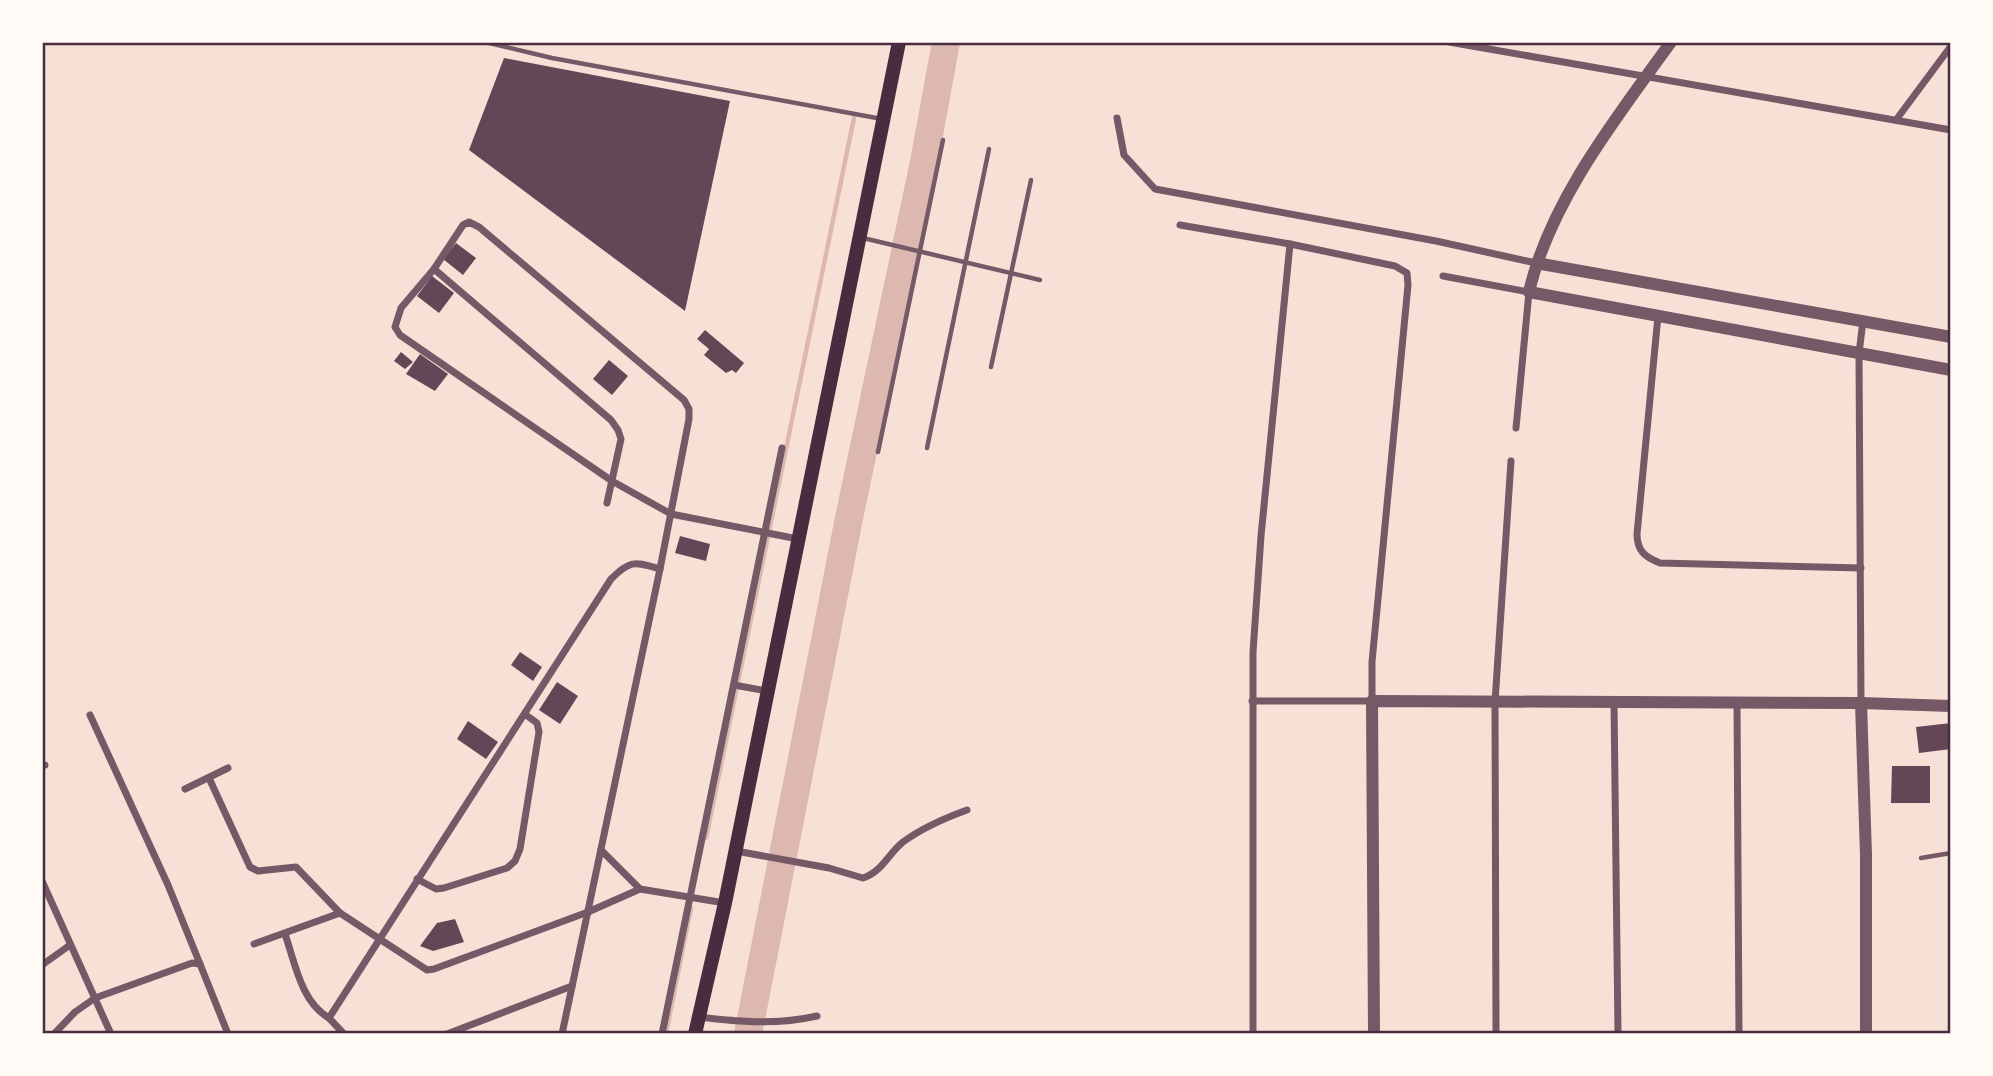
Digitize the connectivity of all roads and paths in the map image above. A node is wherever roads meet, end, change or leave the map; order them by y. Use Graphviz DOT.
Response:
graph roads {
  1 [pos="485,42"];
  2 [pos="899,42"];
  3 [pos="1449,42"];
  4 [pos="1671,42"];
  5 [pos="1951,46"];
  6 [pos="1646,76"];
  7 [pos="1117,118"];
  8 [pos="883,120"];
  9 [pos="1896,120"];
  10 [pos="1951,130"];
  11 [pos="943,140"];
  12 [pos="989,149"];
  13 [pos="1031,180"];
  14 [pos="1180,225"];
  15 [pos="859,237"];
  16 [pos="1290,244"];
  17 [pos="919,253"];
  18 [pos="965,263"];
  19 [pos="1536,263"];
  20 [pos="434,269"];
  21 [pos="1011,274"];
  22 [pos="1443,276"];
  23 [pos="1040,280"];
  24 [pos="1529,292"];
  25 [pos="1658,315"];
  26 [pos="1863,321"];
  27 [pos="1951,337"];
  28 [pos="1859,354"];
  29 [pos="991,367"];
  30 [pos="1951,370"];
  31 [pos="1516,428"];
  32 [pos="782,448"];
  33 [pos="926,448"];
  34 [pos="878,452"];
  35 [pos="1511,461"];
  36 [pos="612,481"];
  37 [pos="607,503"];
  38 [pos="671,514"];
  39 [pos="766,534"];
  40 [pos="798,539"];
  41 [pos="1861,568"];
  42 [pos="660,569"];
  43 [pos="734,686"];
  44 [pos="768,691"];
  45 [pos="1252,701"];
  46 [pos="1371,701"];
  47 [pos="1495,702"];
  48 [pos="1614,702"];
  49 [pos="1737,702"];
  50 [pos="1861,703"];
  51 [pos="1951,706"];
  52 [pos="90,715"];
  53 [pos="526,715"];
  54 [pos="228,768"];
  55 [pos="209,778"];
  56 [pos="186,789"];
  57 [pos="967,810"];
  58 [pos="601,850"];
  59 [pos="735,851"];
  60 [pos="1951,853"];
  61 [pos="1921,858"];
  62 [pos="417,879"];
  63 [pos="43,884"];
  64 [pos="640,890"];
  65 [pos="691,899"];
  66 [pos="724,903"];
  67 [pos="588,912"];
  68 [pos="340,913"];
  69 [pos="285,934"];
  70 [pos="379,940"];
  71 [pos="254,944"];
  72 [pos="71,945"];
  73 [pos="200,964"];
  74 [pos="42,965"];
  75 [pos="572,986"];
  76 [pos="95,998"];
  77 [pos="817,1016"];
  78 [pos="699,1017"];
  79 [pos="329,1018"];
  80 [pos="464,1031"];
  81 [pos="54,1034"];
  82 [pos="111,1034"];
  83 [pos="228,1034"];
  84 [pos="344,1034"];
  85 [pos="447,1034"];
  86 [pos="562,1034"];
  87 [pos="662,1034"];
  88 [pos="695,1034"];
  89 [pos="1254,1034"];
  90 [pos="1374,1034"];
  91 [pos="1496,1034"];
  92 [pos="1618,1034"];
  93 [pos="1739,1034"];
  94 [pos="1867,1034"];
  1 -- 8 [label="lane"];
  2 -- 8 [label="main road"];
  3 -- 6 [label="street"];
  4 -- 6 [label="street"];
  5 -- 9 [label="street"];
  6 -- 9 [label="street"];
  6 -- 19 [label="street"];
  7 -- 19 [label="street"];
  8 -- 15 [label="main road"];
  9 -- 10 [label="street"];
  11 -- 17 [label="lane"];
  12 -- 18 [label="lane"];
  13 -- 21 [label="lane"];
  14 -- 16 [label="street"];
  15 -- 17 [label="lane"];
  15 -- 40 [label="main road"];
  16 -- 45 [label="street"];
  16 -- 46 [label="street"];
  17 -- 18 [label="lane"];
  17 -- 34 [label="lane"];
  18 -- 21 [label="lane"];
  18 -- 33 [label="lane"];
  19 -- 24 [label="street"];
  19 -- 26 [label="street"];
  20 -- 36 [label="street"];
  20 -- 36 [label="street"];
  20 -- 38 [label="street"];
  21 -- 23 [label="lane"];
  21 -- 29 [label="lane"];
  22 -- 24 [label="street"];
  24 -- 25 [label="street"];
  24 -- 31 [label="street"];
  25 -- 28 [label="street"];
  25 -- 41 [label="street"];
  26 -- 27 [label="street"];
  26 -- 28 [label="street"];
  28 -- 30 [label="street"];
  28 -- 41 [label="street"];
  32 -- 39 [label="street"];
  35 -- 47 [label="street"];
  36 -- 37 [label="street"];
  36 -- 38 [label="street"];
  38 -- 39 [label="street"];
  38 -- 42 [label="street"];
  39 -- 40 [label="street"];
  39 -- 43 [label="street"];
  40 -- 44 [label="main road"];
  41 -- 50 [label="street"];
  42 -- 53 [label="street"];
  42 -- 58 [label="street"];
  43 -- 44 [label="street"];
  43 -- 65 [label="street"];
  44 -- 59 [label="main road"];
  45 -- 46 [label="street"];
  45 -- 89 [label="street"];
  46 -- 47 [label="street"];
  46 -- 90 [label="street"];
  47 -- 48 [label="street"];
  47 -- 91 [label="street"];
  48 -- 49 [label="street"];
  48 -- 92 [label="street"];
  49 -- 50 [label="street"];
  49 -- 93 [label="street"];
  50 -- 51 [label="street"];
  50 -- 94 [label="street"];
  52 -- 73 [label="street"];
  53 -- 62 [label="street"];
  53 -- 62 [label="street"];
  54 -- 55 [label="street"];
  55 -- 56 [label="street"];
  55 -- 68 [label="street"];
  57 -- 59 [label="street"];
  58 -- 64 [label="street"];
  58 -- 67 [label="street"];
  59 -- 66 [label="main road"];
  60 -- 61 [label="lane"];
  62 -- 70 [label="street"];
  63 -- 72 [label="street"];
  64 -- 65 [label="street"];
  64 -- 67 [label="street"];
  65 -- 66 [label="street"];
  65 -- 87 [label="street"];
  66 -- 78 [label="main road"];
  67 -- 70 [label="street"];
  67 -- 75 [label="street"];
  68 -- 69 [label="street"];
  68 -- 70 [label="street"];
  69 -- 71 [label="street"];
  69 -- 79 [label="street"];
  70 -- 79 [label="street"];
  72 -- 74 [label="street"];
  72 -- 76 [label="street"];
  73 -- 76 [label="street"];
  73 -- 83 [label="street"];
  75 -- 80 [label="street"];
  75 -- 86 [label="street"];
  76 -- 81 [label="street"];
  76 -- 82 [label="street"];
  77 -- 78 [label="street"];
  78 -- 88 [label="main road"];
  79 -- 84 [label="street"];
  80 -- 85 [label="street"];
}
